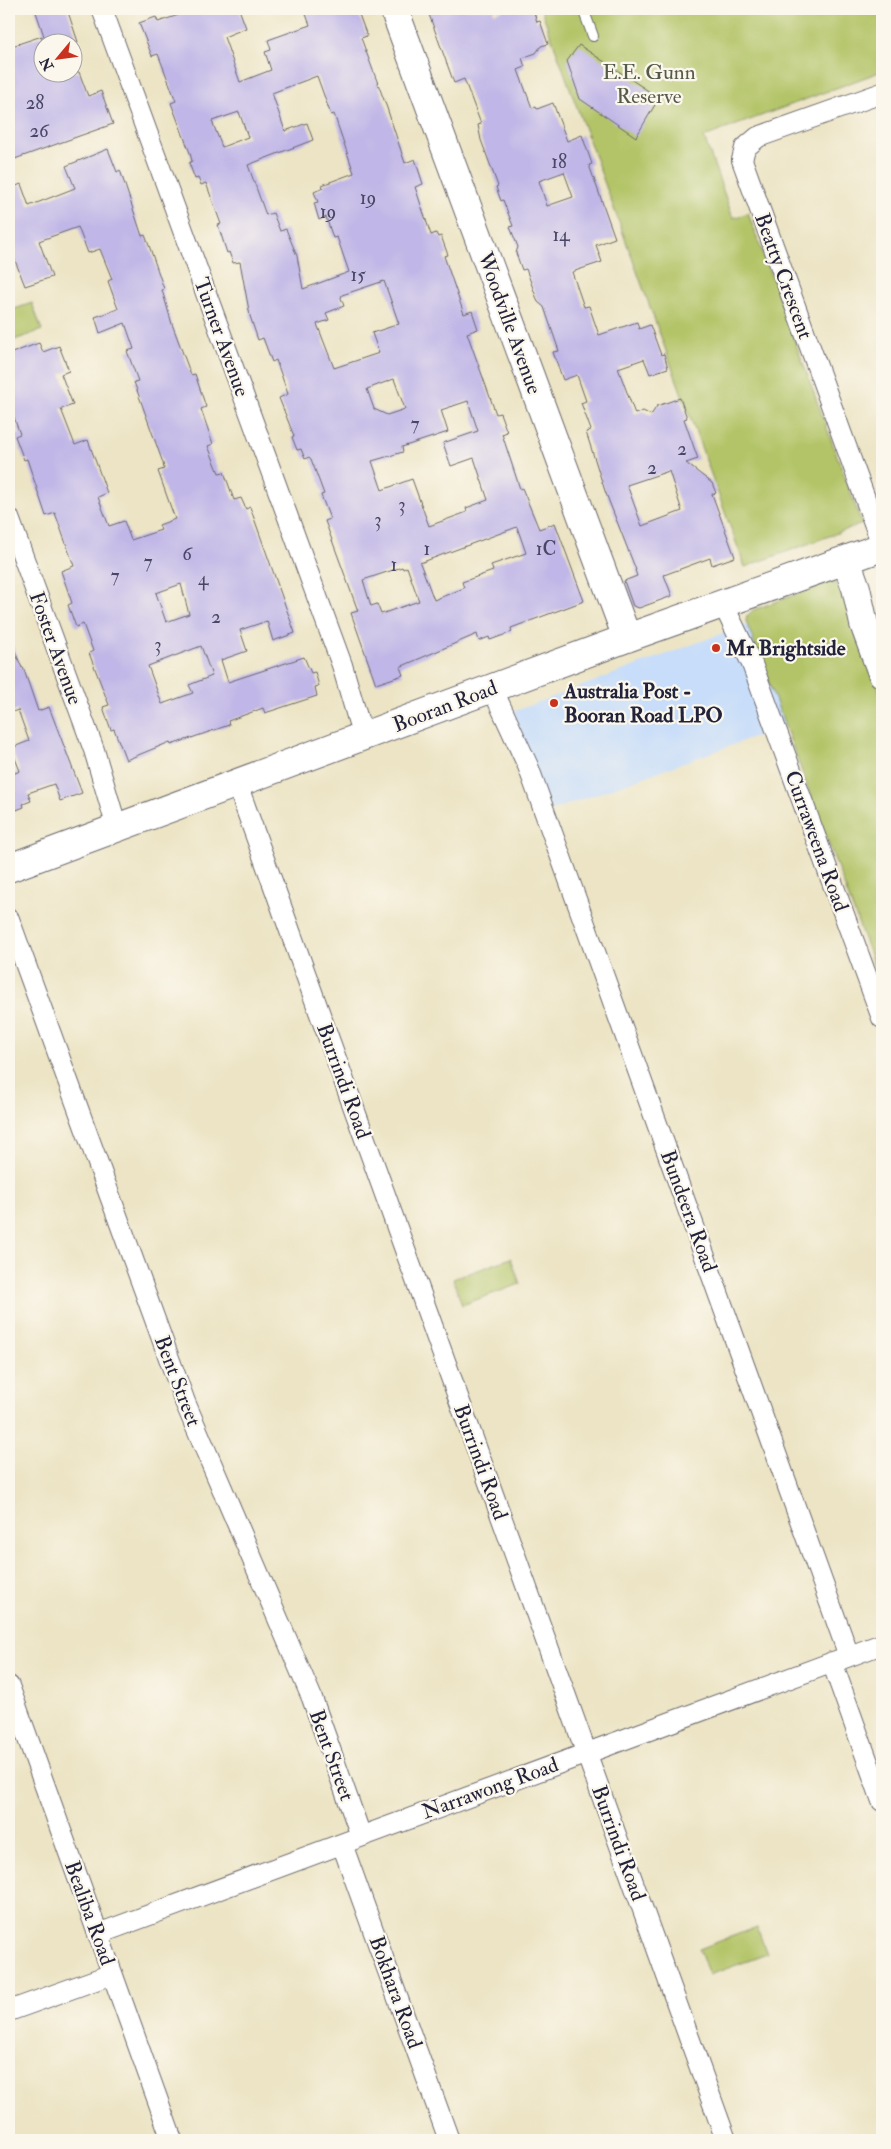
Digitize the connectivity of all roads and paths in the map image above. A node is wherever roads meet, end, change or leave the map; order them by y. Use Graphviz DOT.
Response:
graph roads {
  1 [pos="102,9"];
  2 [pos="394,9"];
  3 [pos="583,9"];
  4 [pos="593,36"];
  5 [pos="882,92"];
  6 [pos="9,518"];
  7 [pos="882,546"];
  8 [pos="841,562"];
  9 [pos="729,602"];
  10 [pos="627,638"];
  11 [pos="882,673"];
  12 [pos="499,686"];
  13 [pos="369,735"];
  14 [pos="237,784"];
  15 [pos="123,826"];
  16 [pos="9,868"];
  17 [pos="9,919"];
  18 [pos="882,1018"];
  19 [pos="882,1644"];
  20 [pos="840,1659"];
  21 [pos="9,1686"];
  22 [pos="586,1753"];
  23 [pos="882,1801"];
  24 [pos="361,1836"];
  25 [pos="342,1844"];
  26 [pos="98,1934"];
  27 [pos="112,1974"];
  28 [pos="9,2011"];
  29 [pos="172,2140"];
  30 [pos="449,2140"];
  31 [pos="726,2140"];
  1 -- 13 [label="street, Turner Avenue"];
  2 -- 10 [label="street, Woodville Avenue"];
  3 -- 4 [label="lane"];
  5 -- 7 [label="street, Beatty Crescent"];
  6 -- 15 [label="street, Foster Avenue"];
  7 -- 8 [label="street, Booran Road"];
  8 -- 9 [label="street, Booran Road"];
  8 -- 11 [label="street"];
  9 -- 10 [label="street, Booran Road"];
  9 -- 18 [label="street, Curraweena Road"];
  10 -- 12 [label="street, Booran Road"];
  12 -- 13 [label="street, Booran Road"];
  12 -- 20 [label="street, Bundeera Road"];
  13 -- 14 [label="street, Booran Road"];
  14 -- 15 [label="street, Booran Road"];
  14 -- 22 [label="street, Burrindi Road"];
  15 -- 16 [label="street, Booran Road"];
  17 -- 24 [label="street, Bent Street"];
  19 -- 20 [label="street, Narrawong Road"];
  20 -- 22 [label="street, Narrawong Road"];
  20 -- 23 [label="street, Bundeera Road"];
  21 -- 26 [label="street, Bealiba Road"];
  22 -- 24 [label="street, Narrawong Road"];
  22 -- 31 [label="street, Burrindi Road"];
  24 -- 25 [label="street, Narrawong Road"];
  25 -- 26 [label="street, Narrawong Road"];
  25 -- 30 [label="street, Bokhara Road"];
  26 -- 27 [label="street, Bealiba Road"];
  27 -- 28 [label="street"];
  27 -- 29 [label="street, Bealiba Road"];
}
